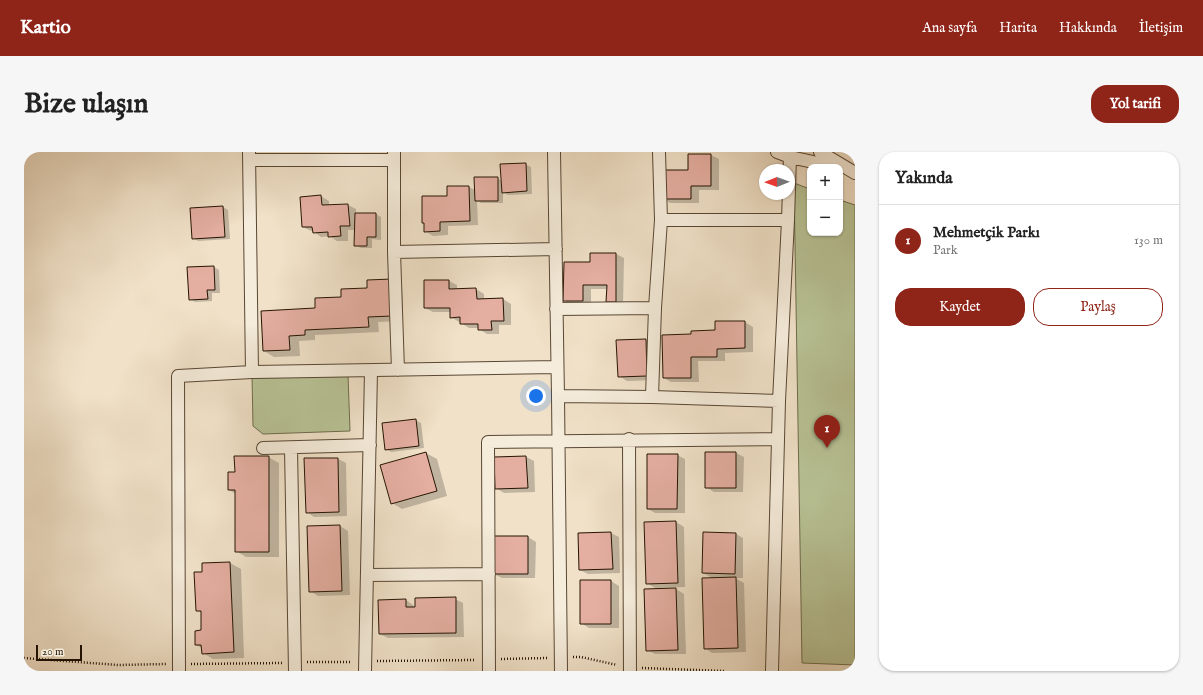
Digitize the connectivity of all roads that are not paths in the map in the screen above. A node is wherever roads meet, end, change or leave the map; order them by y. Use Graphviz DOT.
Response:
graph roads {
  1 [pos="554,152"];
  2 [pos="659,152"];
  3 [pos="777,152"];
  4 [pos="820,152"];
  5 [pos="249,156"];
  6 [pos="394,156"];
  7 [pos="790,157"];
  8 [pos="844,169"];
  9 [pos="661,220"];
  10 [pos="788,220"];
  11 [pos="556,249"];
  12 [pos="394,252"];
  13 [pos="655,308"];
  14 [pos="556,309"];
  15 [pos="557,368"];
  16 [pos="398,370"];
  17 [pos="371,371"];
  18 [pos="252,372"];
  19 [pos="558,396"];
  20 [pos="652,397"];
  21 [pos="779,401"];
  22 [pos="778,438"];
  23 [pos="629,439"];
  24 [pos="558,441"];
  25 [pos="370,445"];
  26 [pos="262,448"];
  27 [pos="292,448"];
  28 [pos="489,574"];
  29 [pos="367,575"];
  30 [pos="179,671"];
  31 [pos="295,671"];
  32 [pos="365,671"];
  33 [pos="489,671"];
  34 [pos="561,671"];
  35 [pos="630,671"];
  36 [pos="772,671"];
  1 -- 11 [label="street"];
  2 -- 9 [label="street"];
  3 -- 7 [label="street"];
  4 -- 8 [label="street"];
  5 -- 6 [label="street"];
  5 -- 18 [label="street"];
  6 -- 12 [label="street"];
  7 -- 8 [label="street"];
  7 -- 10 [label="street"];
  9 -- 10 [label="street"];
  9 -- 13 [label="street"];
  10 -- 21 [label="street"];
  11 -- 12 [label="street"];
  11 -- 14 [label="street"];
  12 -- 16 [label="street"];
  13 -- 14 [label="street"];
  13 -- 20 [label="street"];
  14 -- 15 [label="street"];
  15 -- 16 [label="street"];
  15 -- 19 [label="street"];
  16 -- 17 [label="street"];
  17 -- 18 [label="street"];
  17 -- 25 [label="street"];
  18 -- 30 [label="street"];
  19 -- 20 [label="street"];
  19 -- 24 [label="street"];
  20 -- 21 [label="street"];
  21 -- 22 [label="street"];
  22 -- 23 [label="street"];
  22 -- 36 [label="street"];
  23 -- 24 [label="street"];
  23 -- 35 [label="street"];
  24 -- 28 [label="street"];
  24 -- 34 [label="street"];
  25 -- 27 [label="street"];
  25 -- 29 [label="street"];
  26 -- 27 [label="street"];
  27 -- 31 [label="street"];
  28 -- 29 [label="street"];
  28 -- 33 [label="street"];
  29 -- 32 [label="street"];
}
